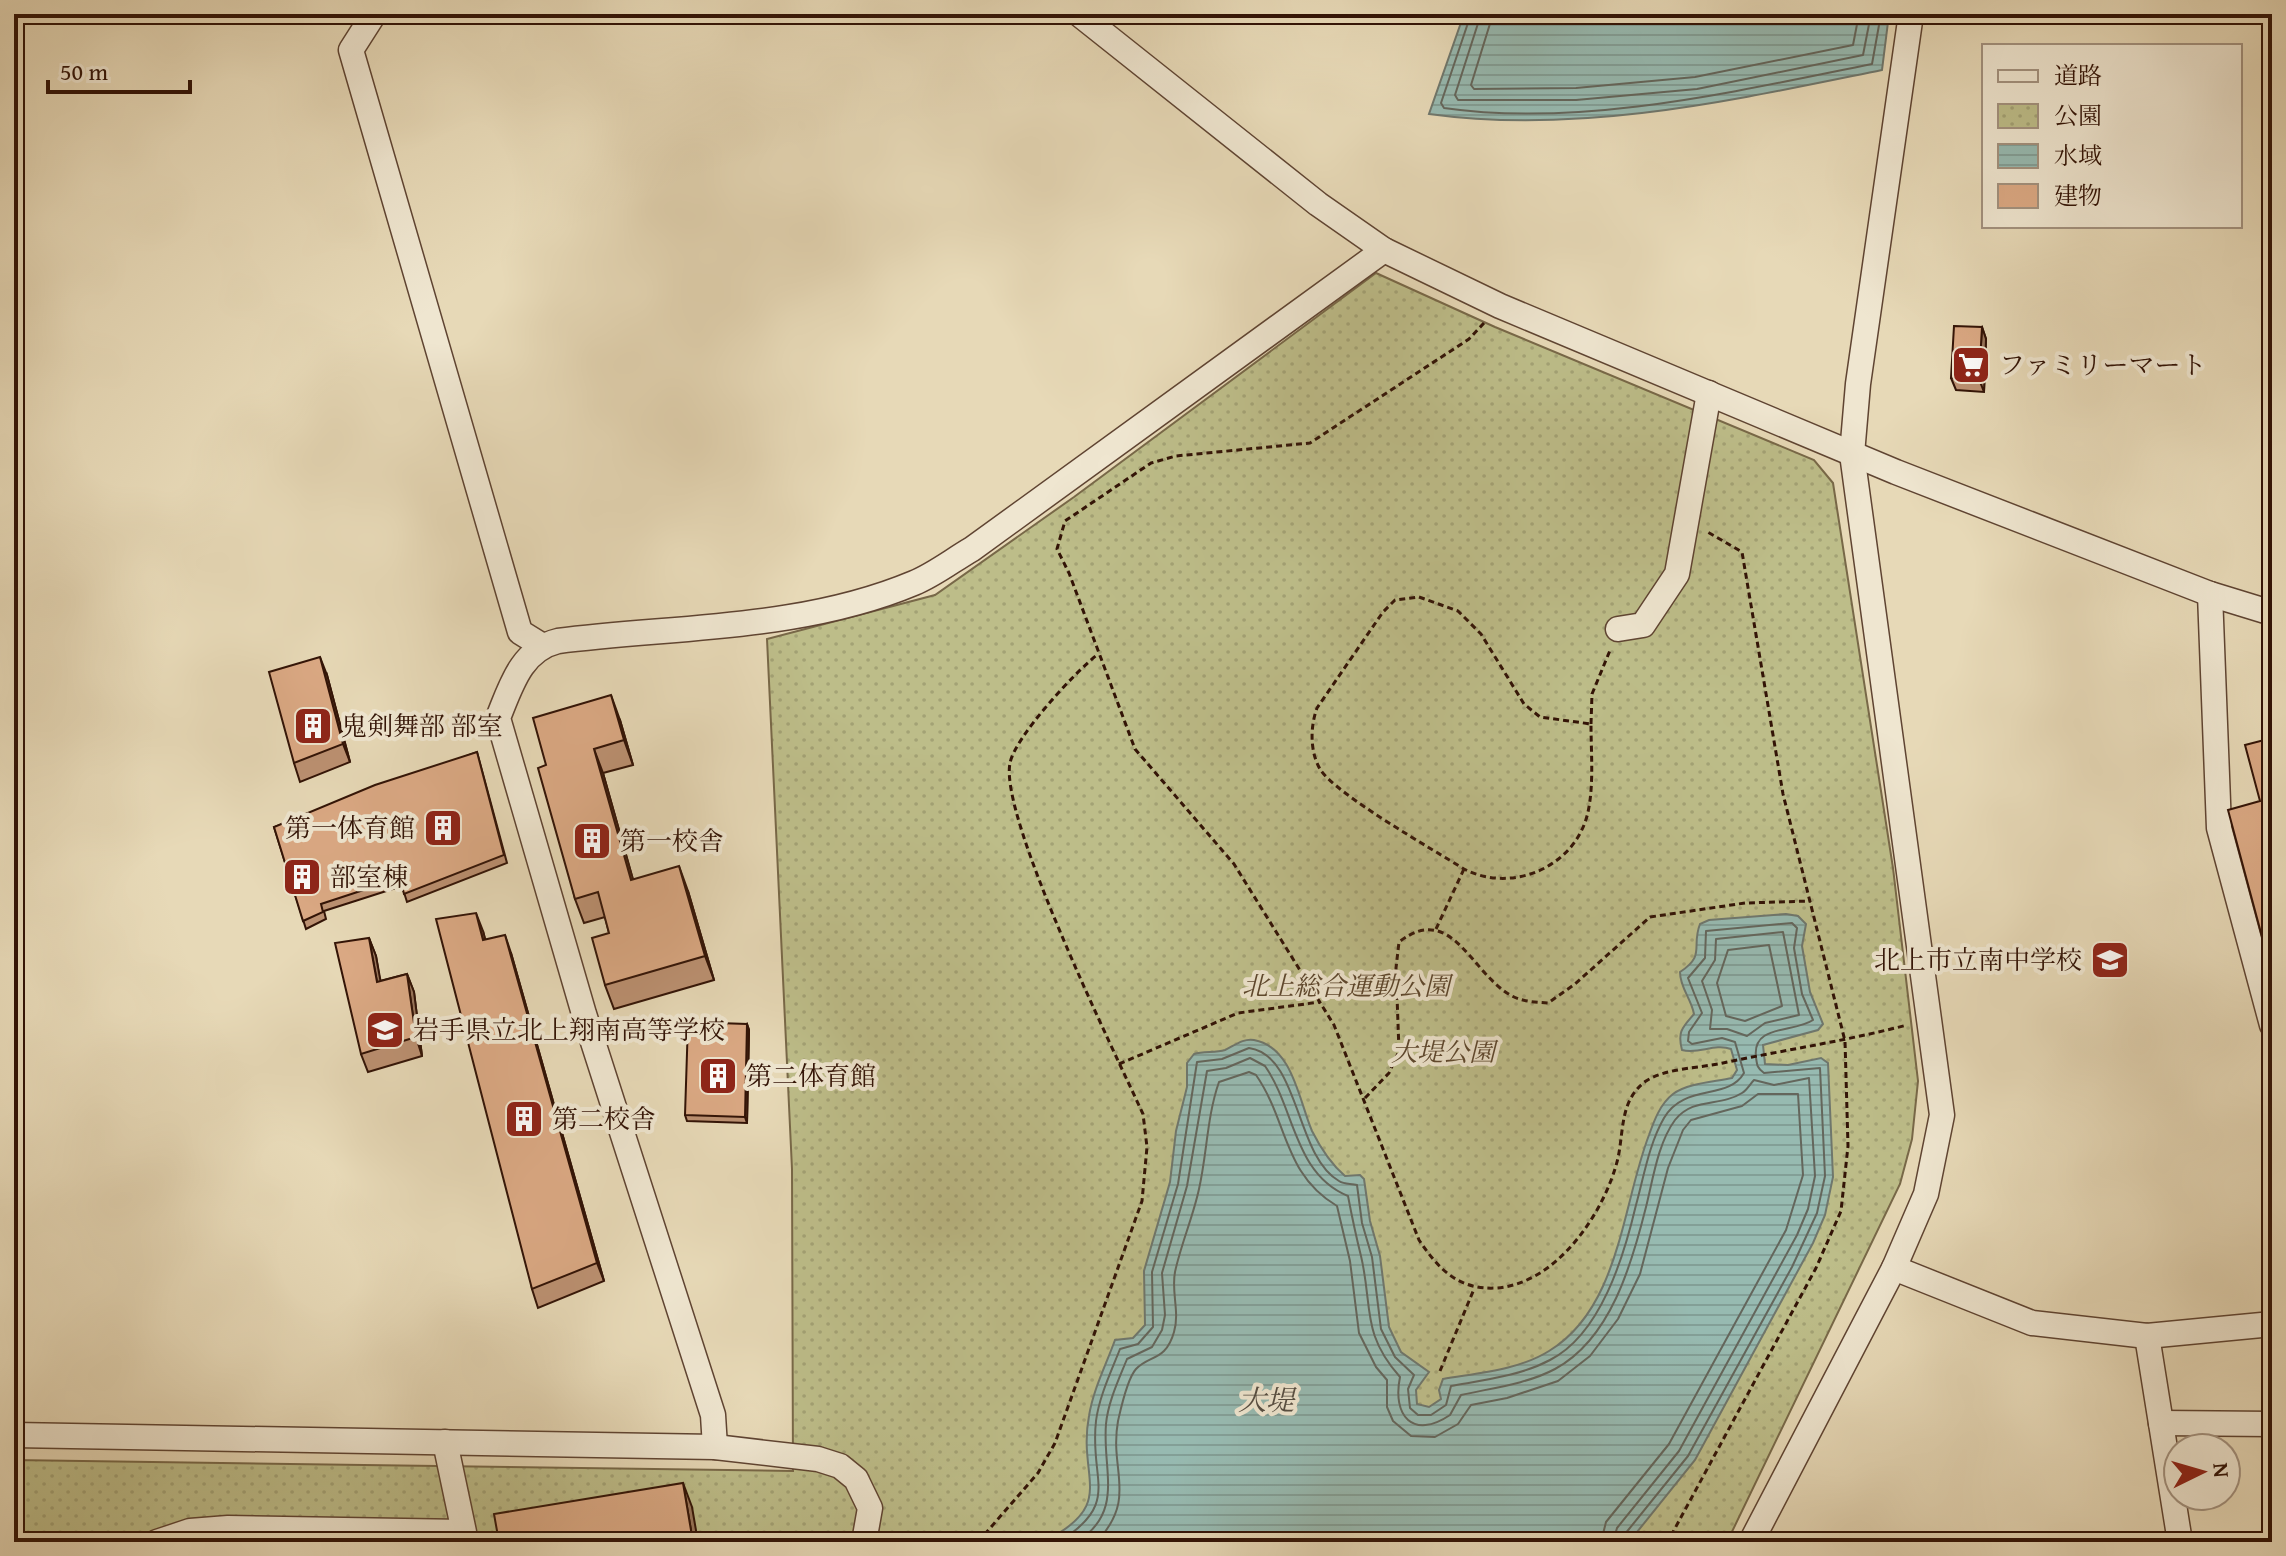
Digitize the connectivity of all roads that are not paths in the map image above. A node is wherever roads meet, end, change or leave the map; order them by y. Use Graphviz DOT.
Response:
graph roads {
  1 [pos="374,14"];
  2 [pos="1079,14"];
  3 [pos="1911,14"];
  4 [pos="1384,250"];
  5 [pos="1709,393"];
  6 [pos="1852,454"];
  7 [pos="2210,594"];
  8 [pos="2272,613"];
  9 [pos="1618,629"];
  10 [pos="541,645"];
  11 [pos="2272,1025"];
  12 [pos="1894,1268"];
  13 [pos="2272,1324"];
  14 [pos="2147,1336"];
  15 [pos="2161,1423"];
  16 [pos="2272,1424"];
  17 [pos="14,1435"];
  18 [pos="445,1442"];
  19 [pos="715,1447"];
  20 [pos="157,1542"];
  21 [pos="864,1542"];
  22 [pos="1751,1542"];
  23 [pos="2180,1542"];
  1 -- 10 [label="street"];
  2 -- 4 [label="street"];
  3 -- 6 [label="street"];
  4 -- 5 [label="street"];
  4 -- 10 [label="street"];
  5 -- 6 [label="street"];
  5 -- 9 [label="street"];
  6 -- 7 [label="street"];
  6 -- 12 [label="street"];
  7 -- 8 [label="street"];
  7 -- 11 [label="street"];
  10 -- 19 [label="street"];
  12 -- 14 [label="street"];
  12 -- 22 [label="street"];
  13 -- 14 [label="street"];
  14 -- 15 [label="street"];
  15 -- 16 [label="street"];
  15 -- 23 [label="street"];
  17 -- 18 [label="street"];
  18 -- 19 [label="street"];
  18 -- 20 [label="street"];
  19 -- 21 [label="street"];
}
